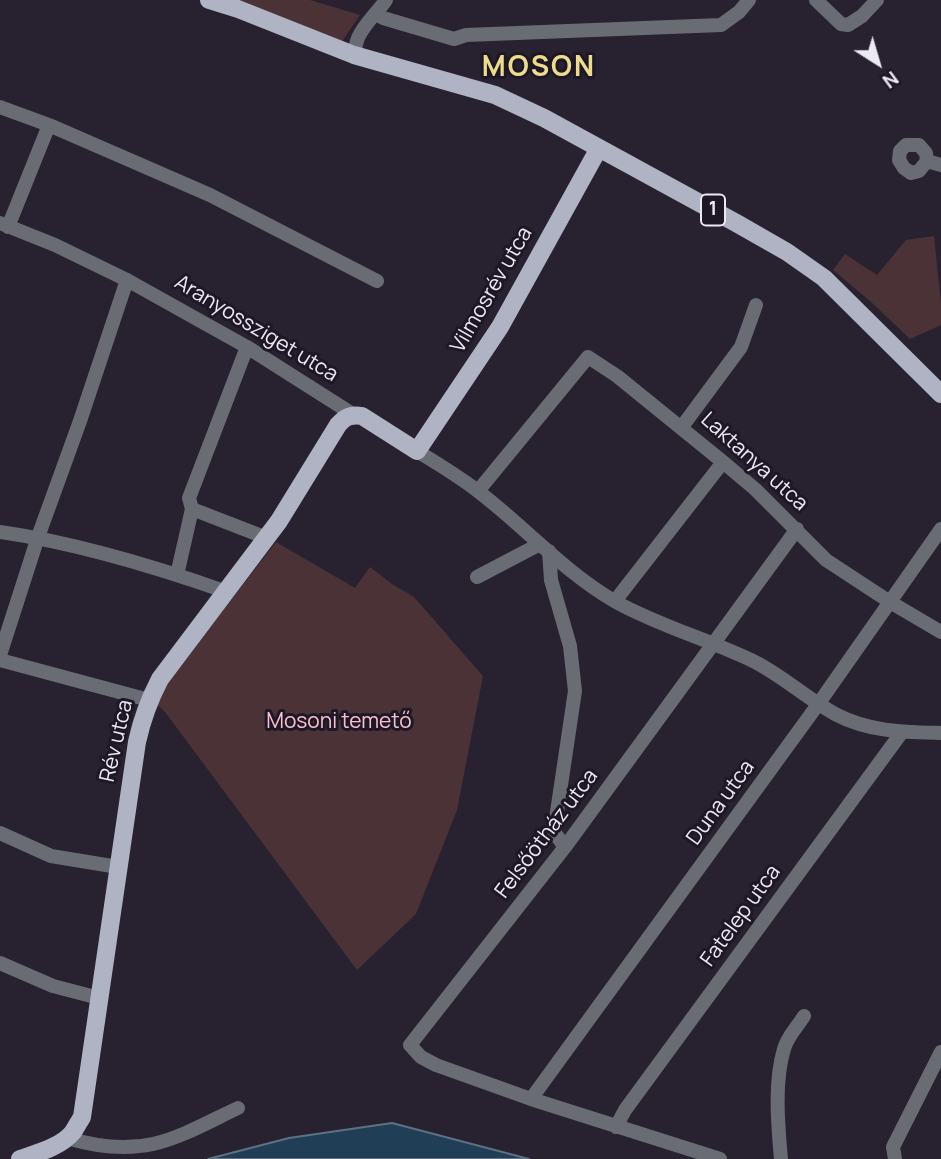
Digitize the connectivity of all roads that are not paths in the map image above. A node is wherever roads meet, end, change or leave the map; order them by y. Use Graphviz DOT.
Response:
graph roads {
  1 [pos="209,0"];
  2 [pos="386,0"];
  3 [pos="749,0"];
  4 [pos="816,0"];
  5 [pos="877,0"];
  6 [pos="376,14"];
  7 [pos="354,55"];
  8 [pos="0,107"];
  9 [pos="49,125"];
  10 [pos="598,148"];
  11 [pos="900,151"];
  12 [pos="934,163"];
  13 [pos="4,225"];
  14 [pos="127,280"];
  15 [pos="377,281"];
  16 [pos="756,305"];
  17 [pos="247,347"];
  18 [pos="941,394"];
  19 [pos="354,415"];
  20 [pos="681,428"];
  21 [pos="417,451"];
  22 [pos="723,462"];
  23 [pos="478,491"];
  24 [pos="192,509"];
  25 [pos="797,529"];
  26 [pos="941,529"];
  27 [pos="0,532"];
  28 [pos="38,537"];
  29 [pos="267,538"];
  30 [pos="544,548"];
  31 [pos="177,575"];
  32 [pos="477,577"];
  33 [pos="227,592"];
  34 [pos="615,601"];
  35 [pos="890,602"];
  36 [pos="941,632"];
  37 [pos="713,644"];
  38 [pos="0,657"];
  39 [pos="149,700"];
  40 [pos="819,704"];
  41 [pos="902,732"];
  42 [pos="941,733"];
  43 [pos="0,833"];
  44 [pos="565,847"];
  45 [pos="118,867"];
  46 [pos="0,963"];
  47 [pos="99,998"];
  48 [pos="804,1016"];
  49 [pos="941,1052"];
  50 [pos="531,1099"];
  51 [pos="238,1108"];
  52 [pos="616,1127"];
  53 [pos="67,1138"];
  54 [pos="20,1159"];
  55 [pos="720,1159"];
  56 [pos="781,1159"];
  57 [pos="895,1159"];
  1 -- 7 [label="main road, 1"];
  2 -- 6 [label="street"];
  3 -- 6 [label="street"];
  4 -- 5 [label="street"];
  6 -- 7 [label="street"];
  7 -- 10 [label="main road, 1"];
  8 -- 9 [label="street"];
  9 -- 13 [label="street"];
  9 -- 15 [label="street"];
  10 -- 18 [label="main road, 1"];
  10 -- 21 [label="main road, Vilmosrév utca"];
  11 -- 12 [label="street"];
  13 -- 14 [label="street, Aranyossziget utca"];
  14 -- 17 [label="street, Aranyossziget utca"];
  14 -- 28 [label="street"];
  16 -- 20 [label="street, Laktanya utca"];
  17 -- 19 [label="street, Aranyossziget utca"];
  17 -- 24 [label="street"];
  19 -- 21 [label="main road, Aranyossziget utca"];
  19 -- 29 [label="main road, Rév utca"];
  20 -- 22 [label="street, Laktanya utca"];
  20 -- 23 [label="street"];
  21 -- 23 [label="street, Aranyossziget utca"];
  22 -- 25 [label="street, Laktanya utca"];
  22 -- 34 [label="street"];
  23 -- 30 [label="street, Aranyossziget utca"];
  24 -- 29 [label="street"];
  24 -- 31 [label="street"];
  25 -- 35 [label="street"];
  25 -- 37 [label="street, Laktanya utca"];
  26 -- 35 [label="street, Duna utca"];
  27 -- 28 [label="street"];
  28 -- 31 [label="street"];
  28 -- 38 [label="street"];
  29 -- 33 [label="main road, Rév utca"];
  30 -- 32 [label="street"];
  30 -- 34 [label="street, Aranyossziget utca"];
  30 -- 44 [label="street"];
  31 -- 33 [label="street"];
  33 -- 39 [label="main road, Rév utca"];
  34 -- 37 [label="street, Aranyossziget utca"];
  35 -- 36 [label="street"];
  35 -- 40 [label="street, Duna utca"];
  37 -- 40 [label="street, Aranyossziget utca"];
  37 -- 44 [label="street, Felsőötház utca"];
  38 -- 39 [label="street"];
  39 -- 45 [label="main road, Rév utca"];
  40 -- 41 [label="street, Aranyossziget utca"];
  40 -- 50 [label="street, Duna utca"];
  41 -- 42 [label="street, Aranyossziget utca"];
  41 -- 52 [label="street, Fatelep utca"];
  43 -- 45 [label="street"];
  44 -- 50 [label="street, Felsőötház utca"];
  45 -- 47 [label="main road, Rév utca"];
  46 -- 47 [label="street"];
  47 -- 53 [label="main road, Rév utca"];
  48 -- 56 [label="street"];
  49 -- 57 [label="street"];
  50 -- 52 [label="street"];
  51 -- 53 [label="street"];
  52 -- 55 [label="street"];
  53 -- 54 [label="main road"];
}
